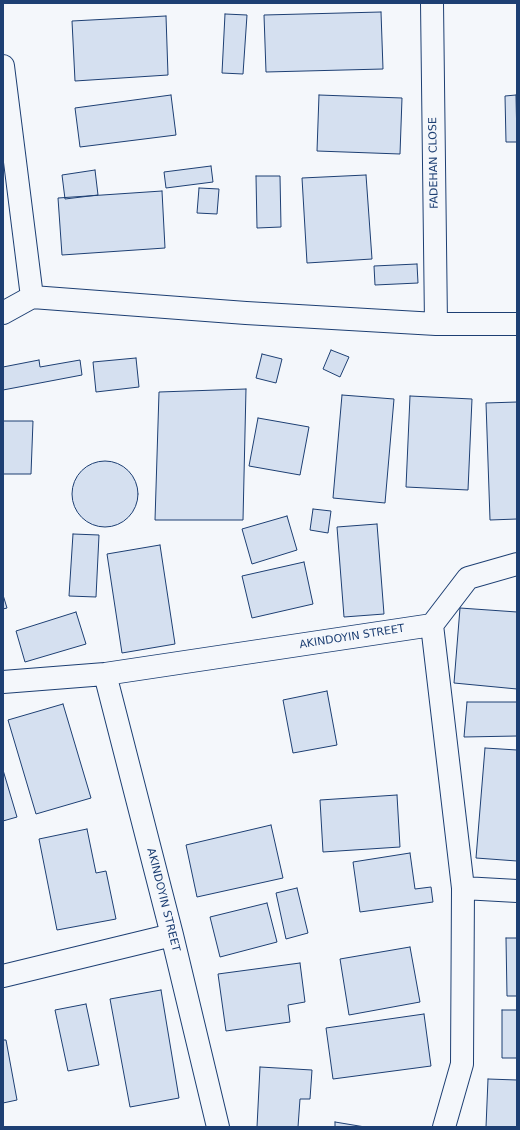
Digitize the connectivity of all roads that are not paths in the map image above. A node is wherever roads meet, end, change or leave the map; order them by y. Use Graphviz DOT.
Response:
graph roads {
  1 [pos="432,3"];
  2 [pos="3,66"];
  3 [pos="32,297"];
  4 [pos="3,313"];
  5 [pos="436,324"];
  6 [pos="517,324"];
  7 [pos="517,564"];
  8 [pos="432,625"];
  9 [pos="105,674"];
  10 [pos="3,682"];
  11 [pos="463,888"];
  12 [pos="517,891"];
  13 [pos="172,935"];
  14 [pos="3,976"];
  15 [pos="218,1127"];
  16 [pos="444,1127"];
  1 -- 5 [label="street, FADEHAN CLOSE"];
  2 -- 3 [label="street"];
  3 -- 4 [label="street"];
  3 -- 5 [label="street"];
  5 -- 6 [label="street"];
  7 -- 8 [label="street"];
  8 -- 9 [label="street, AKINDOYIN STREET"];
  8 -- 11 [label="street"];
  9 -- 10 [label="street, AKINDOYIN STREET"];
  9 -- 13 [label="street, AKINDOYIN STREET"];
  11 -- 12 [label="street"];
  11 -- 16 [label="street"];
  13 -- 14 [label="street"];
  13 -- 15 [label="street, AKINDOYIN STREET"];
}
